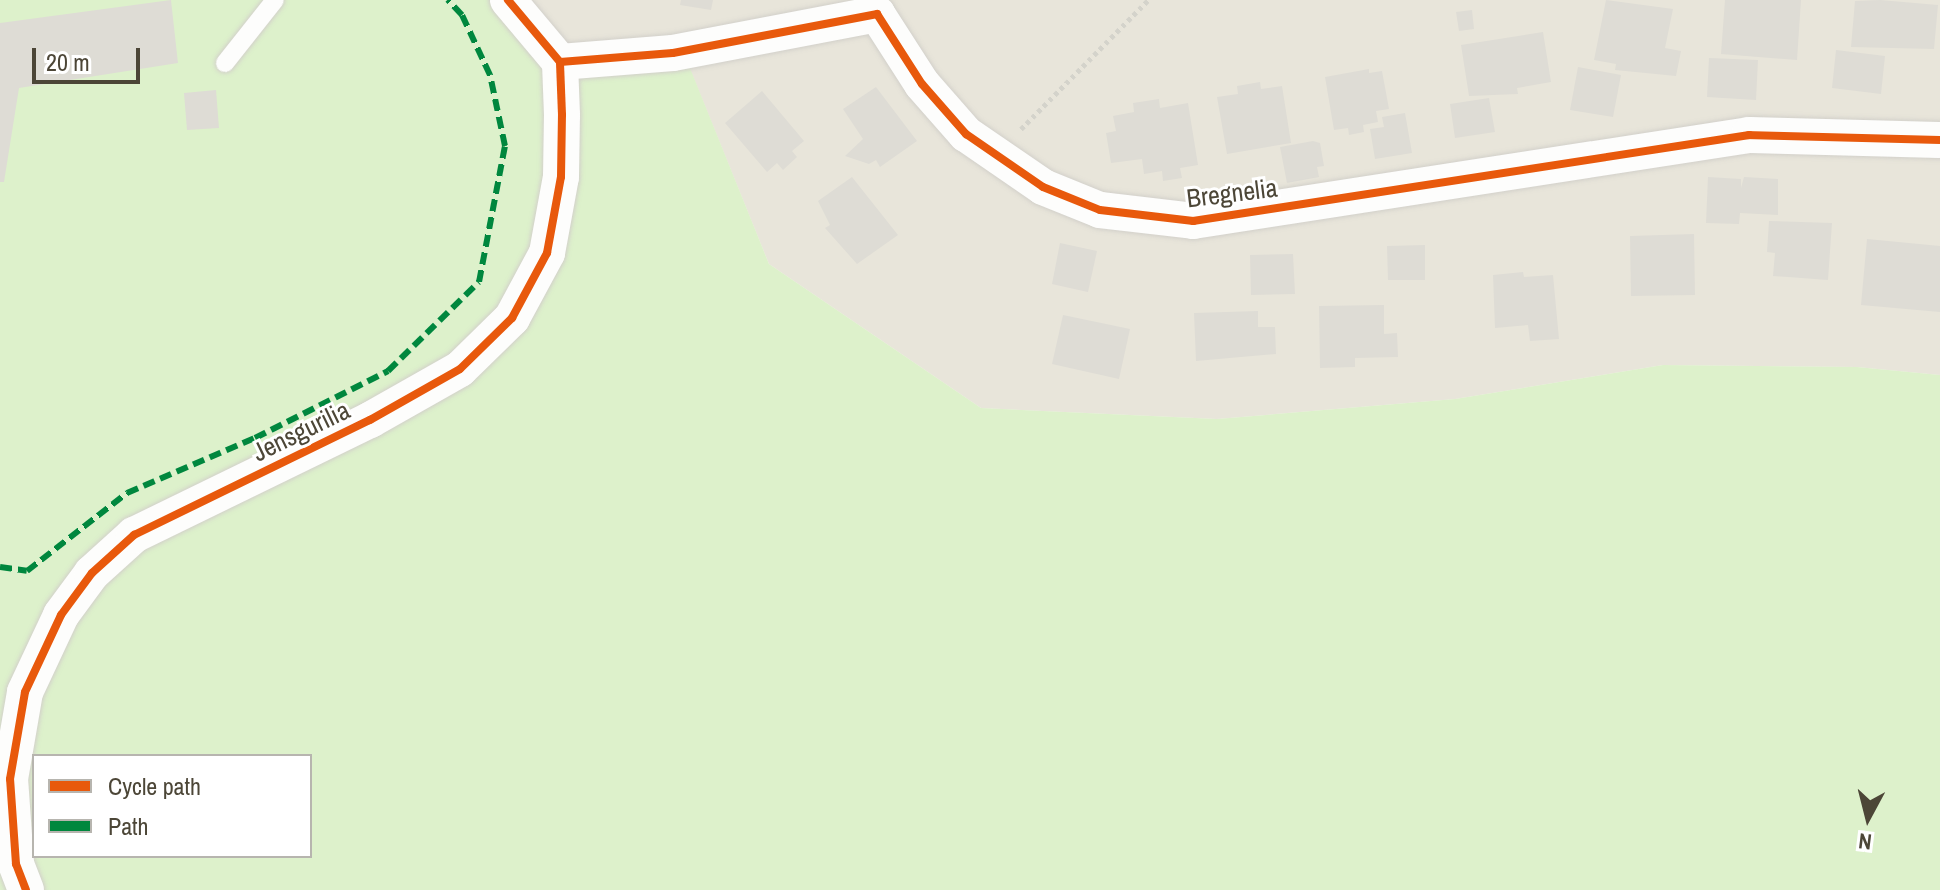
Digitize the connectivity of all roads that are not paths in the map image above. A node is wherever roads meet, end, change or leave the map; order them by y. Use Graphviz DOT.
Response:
graph roads {
  1 [pos="275,0"];
  2 [pos="508,0"];
  3 [pos="876,7"];
  4 [pos="560,62"];
  5 [pos="225,63"];
  6 [pos="1940,140"];
  7 [pos="26,890"];
  1 -- 5 [label="lane"];
  2 -- 4 [label="street"];
  3 -- 4 [label="street, Bregnelia"];
  3 -- 6 [label="street, Bregnelia"];
  4 -- 7 [label="street, Jensgurilia"];
}
